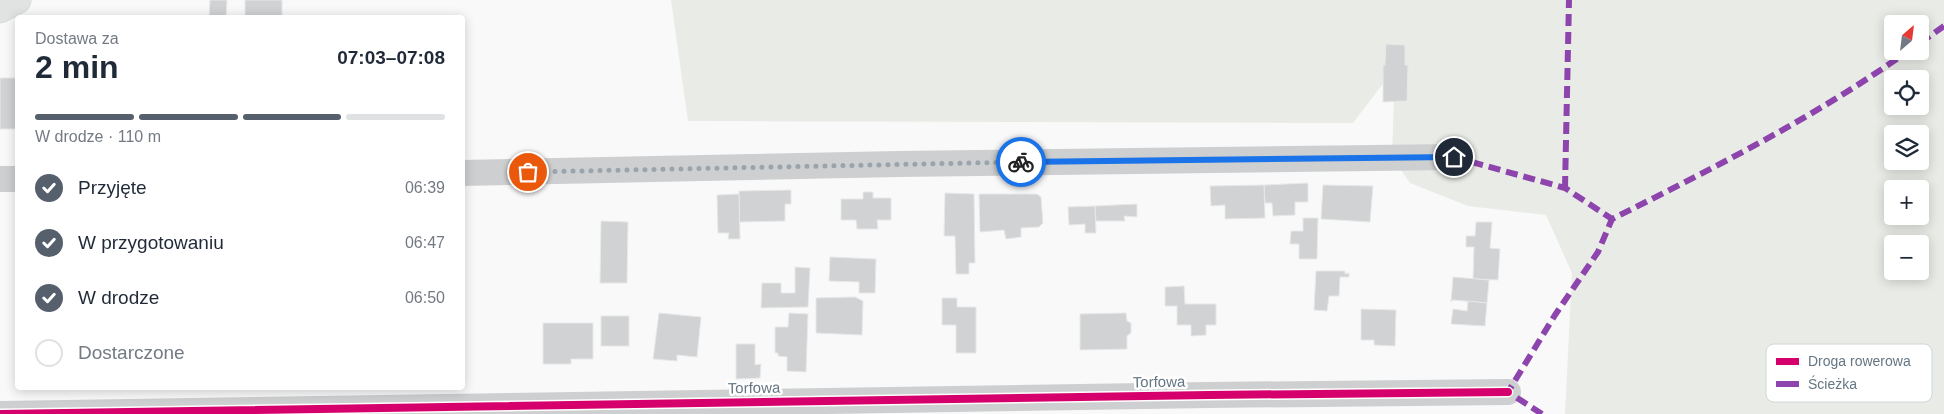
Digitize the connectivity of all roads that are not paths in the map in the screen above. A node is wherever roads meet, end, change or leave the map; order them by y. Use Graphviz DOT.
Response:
graph roads {
  1 [pos="17,0"];
  2 [pos="0,9"];
  3 [pos="1454,157"];
  4 [pos="465,173"];
  5 [pos="0,179"];
  6 [pos="15,179"];
  7 [pos="1508,392"];
  8 [pos="0,414"];
  1 -- 2 [label="street"];
  3 -- 4 [label="street"];
  5 -- 6 [label="street"];
  7 -- 8 [label="street, Torfowa"];
}
